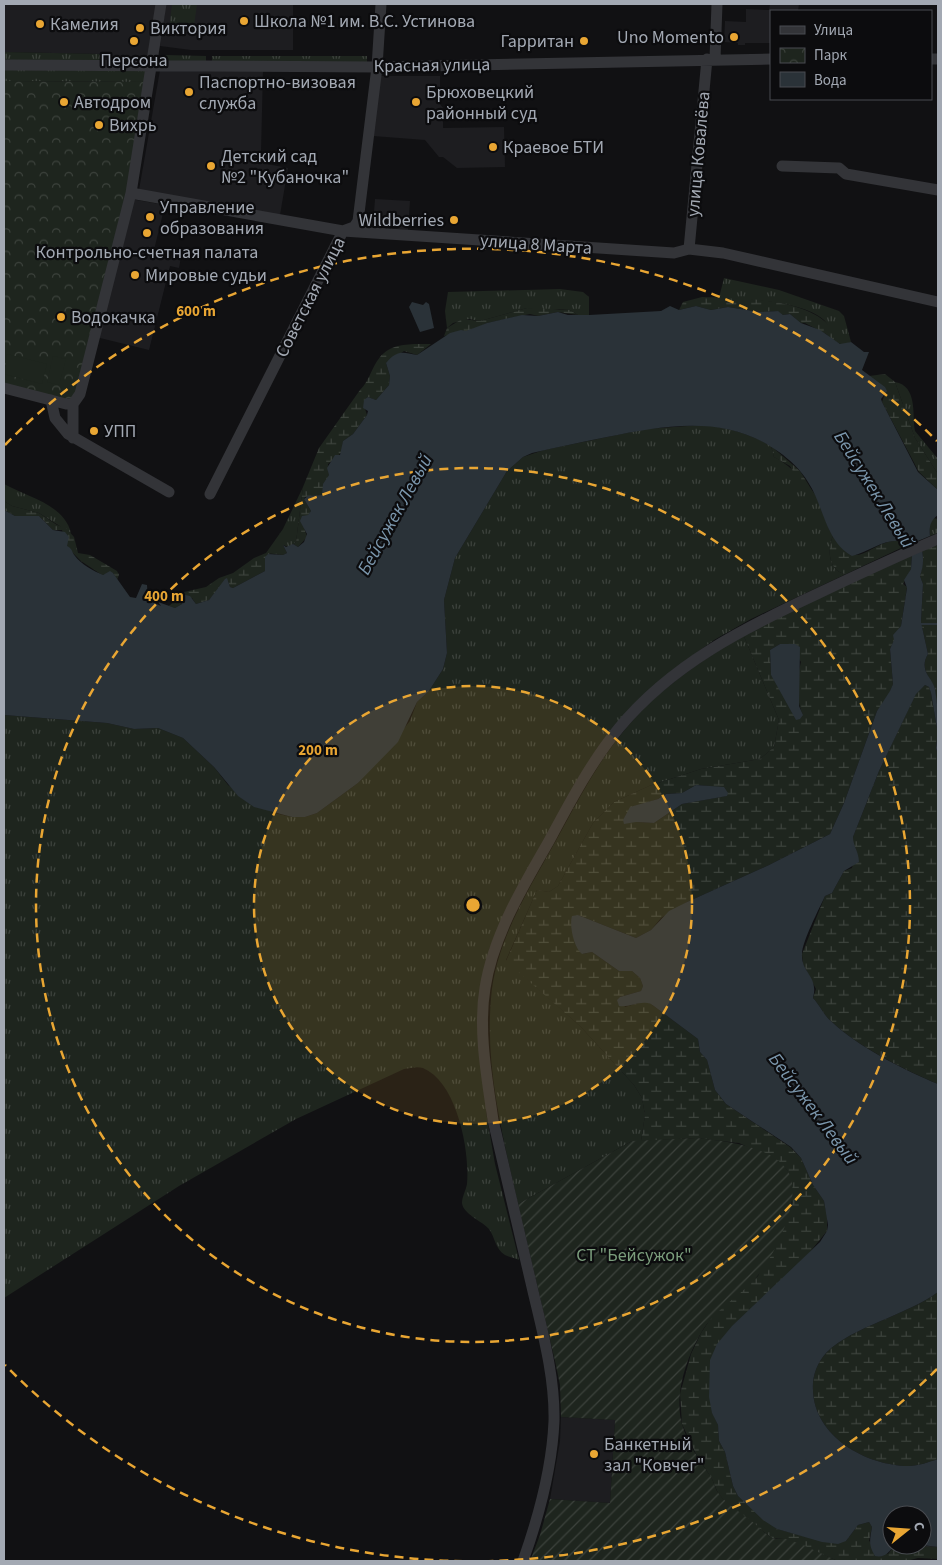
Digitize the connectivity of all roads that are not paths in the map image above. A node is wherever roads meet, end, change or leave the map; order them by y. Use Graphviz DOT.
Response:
graph roads {
  1 [pos="381,4"];
  2 [pos="716,4"];
  3 [pos="161,6"];
  4 [pos="711,59"];
  5 [pos="770,60"];
  6 [pos="4,64"];
  7 [pos="153,66"];
  8 [pos="377,67"];
  9 [pos="782,166"];
  10 [pos="938,190"];
  11 [pos="131,193"];
  12 [pos="343,231"];
  13 [pos="689,249"];
  14 [pos="938,302"];
  15 [pos="4,388"];
  16 [pos="51,400"];
  17 [pos="74,404"];
  18 [pos="73,438"];
  19 [pos="169,492"];
  20 [pos="210,494"];
  21 [pos="938,539"];
  22 [pos="523,1561"];
  1 -- 8 [label="street, Советская улица"];
  2 -- 4 [label="street, улица Ковалёва"];
  3 -- 7 [label="street"];
  4 -- 5 [label="street, Красная улица"];
  4 -- 8 [label="street, Красная улица"];
  4 -- 13 [label="street, улица Ковалёва"];
  6 -- 7 [label="street, Красная улица"];
  7 -- 8 [label="street, Красная улица"];
  7 -- 11 [label="street"];
  8 -- 12 [label="street, Советская улица"];
  9 -- 10 [label="street"];
  11 -- 12 [label="street, улица 8 Марта"];
  11 -- 17 [label="street"];
  12 -- 13 [label="street, улица 8 Марта"];
  12 -- 20 [label="street, Советская улица"];
  13 -- 14 [label="street, улица 8 Марта"];
  15 -- 16 [label="street"];
  16 -- 17 [label="street"];
  16 -- 18 [label="street"];
  17 -- 18 [label="street"];
  18 -- 19 [label="street"];
  21 -- 22 [label="street"];
}
